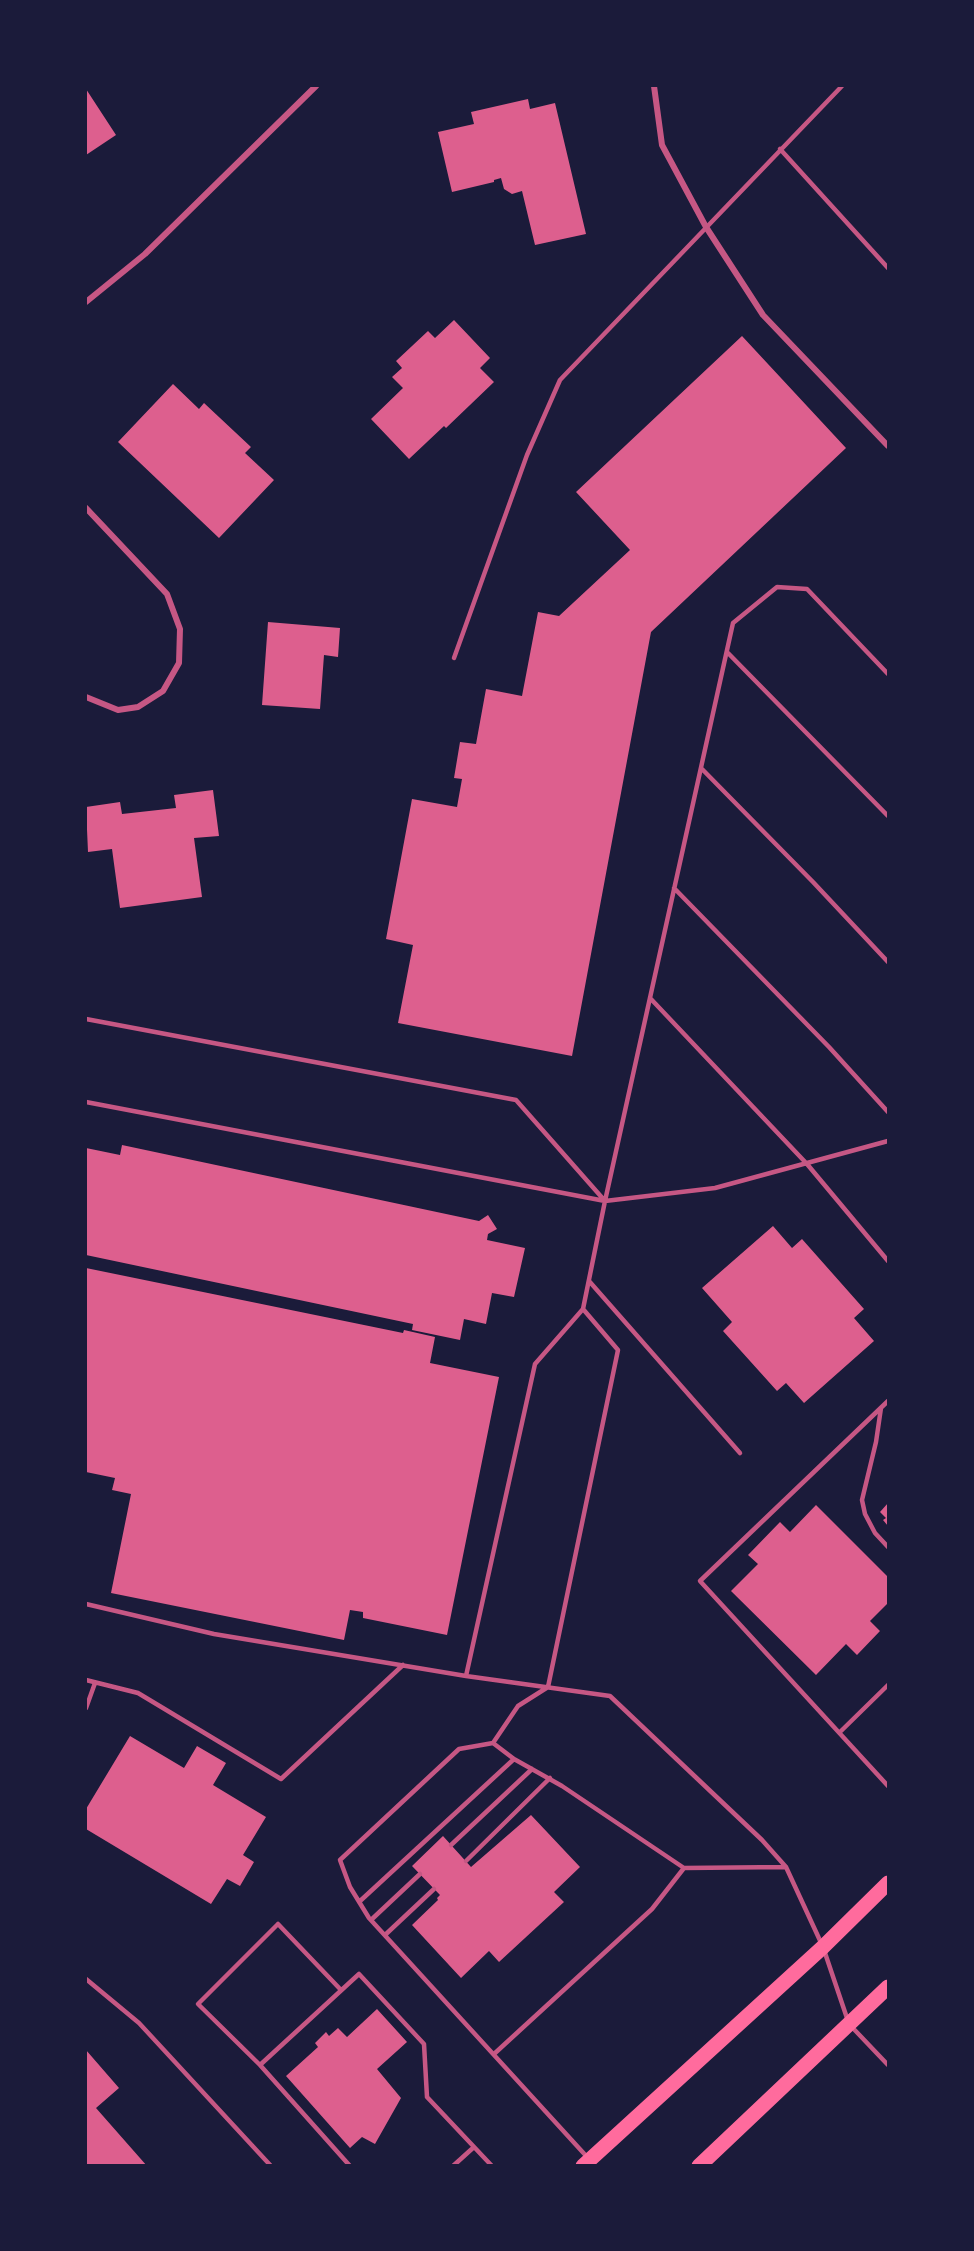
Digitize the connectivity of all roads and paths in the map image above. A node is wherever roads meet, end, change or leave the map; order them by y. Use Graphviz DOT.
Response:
graph roads {
  1 [pos="316,86"];
  2 [pos="654,86"];
  3 [pos="842,86"];
  4 [pos="780,149"];
  5 [pos="706,227"];
  6 [pos="888,268"];
  7 [pos="86,302"];
  8 [pos="888,446"];
  9 [pos="86,508"];
  10 [pos="727,652"];
  11 [pos="454,658"];
  12 [pos="888,674"];
  13 [pos="86,697"];
  14 [pos="701,768"];
  15 [pos="888,816"];
  16 [pos="674,888"];
  17 [pos="888,962"];
  18 [pos="650,998"];
  19 [pos="86,1019"];
  20 [pos="86,1102"];
  21 [pos="888,1112"];
  22 [pos="888,1140"];
  23 [pos="807,1164"];
  24 [pos="605,1202"];
  25 [pos="888,1261"];
  26 [pos="589,1281"];
  27 [pos="583,1309"];
  28 [pos="888,1401"];
  29 [pos="880,1408"];
  30 [pos="740,1452"];
  31 [pos="888,1547"];
  32 [pos="86,1604"];
  33 [pos="403,1665"];
  34 [pos="465,1676"];
  35 [pos="86,1680"];
  36 [pos="95,1683"];
  37 [pos="888,1685"];
  38 [pos="548,1687"];
  39 [pos="86,1708"];
  40 [pos="840,1732"];
  41 [pos="493,1743"];
  42 [pos="514,1760"];
  43 [pos="532,1769"];
  44 [pos="550,1778"];
  45 [pos="888,1785"];
  46 [pos="451,1845"];
  47 [pos="466,1861"];
  48 [pos="786,1867"];
  49 [pos="684,1868"];
  50 [pos="420,1874"];
  51 [pos="888,1884"];
  52 [pos="434,1890"];
  53 [pos="359,1902"];
  54 [pos="371,1920"];
  55 [pos="385,1935"];
  56 [pos="823,1947"];
  57 [pos="86,1979"];
  58 [pos="888,1987"];
  59 [pos="341,1990"];
  60 [pos="849,2024"];
  61 [pos="494,2055"];
  62 [pos="260,2065"];
  63 [pos="888,2065"];
  64 [pos="474,2146"];
  65 [pos="588,2164"];
  66 [pos="271,2166"];
  67 [pos="350,2166"];
  68 [pos="453,2166"];
  69 [pos="492,2166"];
  70 [pos="699,2166"];
  1 -- 7 [label="street"];
  2 -- 5 [label="street"];
  3 -- 4 [label="lane"];
  4 -- 5 [label="lane"];
  4 -- 6 [label="lane"];
  5 -- 8 [label="street"];
  5 -- 11 [label="lane"];
  9 -- 13 [label="street"];
  10 -- 12 [label="lane"];
  10 -- 14 [label="lane"];
  10 -- 15 [label="lane"];
  14 -- 16 [label="lane"];
  14 -- 17 [label="lane"];
  16 -- 18 [label="lane"];
  16 -- 21 [label="lane"];
  18 -- 23 [label="lane"];
  18 -- 24 [label="lane"];
  19 -- 24 [label="lane"];
  20 -- 24 [label="lane"];
  22 -- 23 [label="lane"];
  23 -- 24 [label="lane"];
  23 -- 25 [label="lane"];
  24 -- 26 [label="lane"];
  26 -- 27 [label="lane"];
  26 -- 30 [label="lane"];
  27 -- 34 [label="lane"];
  27 -- 38 [label="lane"];
  28 -- 29 [label="lane"];
  29 -- 31 [label="lane"];
  29 -- 40 [label="lane"];
  32 -- 33 [label="lane"];
  33 -- 34 [label="lane"];
  33 -- 36 [label="lane"];
  34 -- 38 [label="lane"];
  35 -- 36 [label="lane"];
  36 -- 39 [label="lane"];
  37 -- 40 [label="lane"];
  38 -- 41 [label="lane"];
  38 -- 48 [label="lane"];
  40 -- 45 [label="lane"];
  41 -- 42 [label="lane"];
  41 -- 53 [label="lane"];
  42 -- 43 [label="lane"];
  42 -- 53 [label="lane"];
  43 -- 44 [label="lane"];
  43 -- 46 [label="lane"];
  44 -- 47 [label="lane"];
  44 -- 49 [label="lane"];
  48 -- 49 [label="lane"];
  48 -- 56 [label="lane"];
  49 -- 61 [label="lane"];
  50 -- 54 [label="lane"];
  51 -- 56 [label="main road"];
  52 -- 55 [label="lane"];
  53 -- 54 [label="lane"];
  54 -- 55 [label="lane"];
  55 -- 61 [label="lane"];
  56 -- 60 [label="lane"];
  56 -- 65 [label="main road"];
  57 -- 66 [label="lane"];
  58 -- 60 [label="main road"];
  59 -- 62 [label="lane"];
  59 -- 62 [label="lane"];
  59 -- 64 [label="lane"];
  60 -- 63 [label="lane"];
  60 -- 70 [label="main road"];
  61 -- 65 [label="lane"];
  62 -- 67 [label="lane"];
  64 -- 68 [label="lane"];
  64 -- 69 [label="lane"];
}
